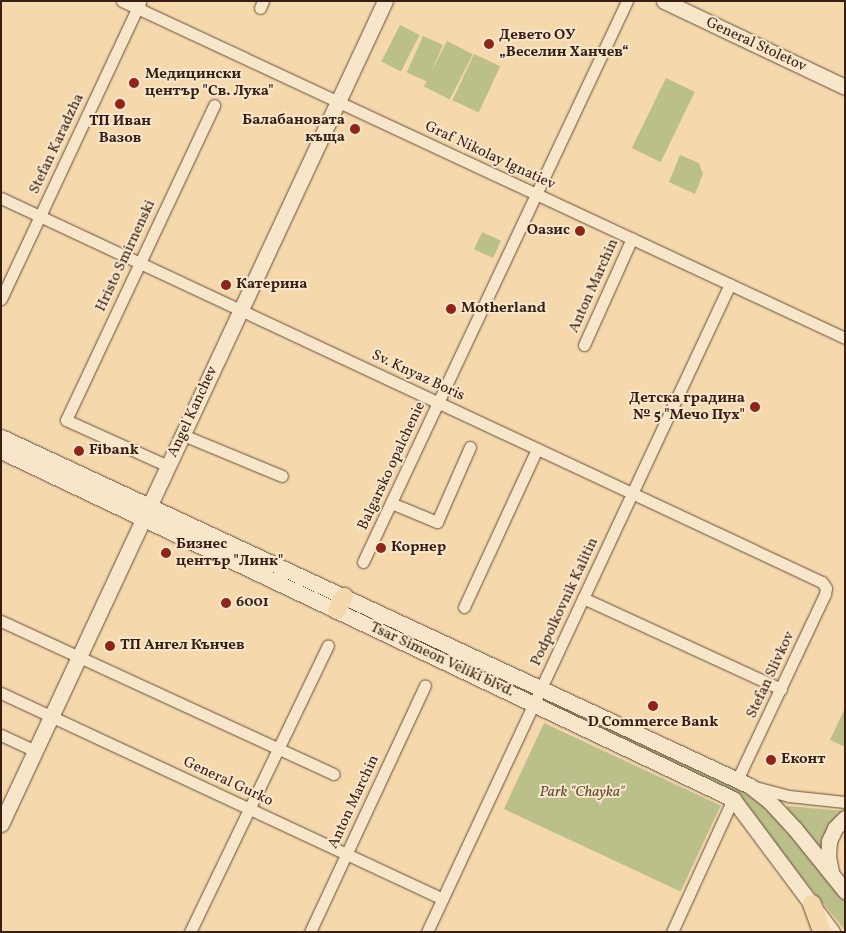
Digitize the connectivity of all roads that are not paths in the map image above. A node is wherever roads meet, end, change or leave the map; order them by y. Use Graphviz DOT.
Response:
graph roads {
  1 [pos="122,1"];
  2 [pos="385,1"];
  3 [pos="627,1"];
  4 [pos="664,1"];
  5 [pos="139,5"];
  6 [pos="845,73"];
  7 [pos="822,75"];
  8 [pos="845,87"];
  9 [pos="338,102"];
  10 [pos="214,105"];
  11 [pos="536,194"];
  12 [pos="1,198"];
  13 [pos="40,216"];
  14 [pos="632,238"];
  15 [pos="140,263"];
  16 [pos="730,284"];
  17 [pos="1,299"];
  18 [pos="241,310"];
  19 [pos="845,338"];
  20 [pos="584,345"];
  21 [pos="438,402"];
  22 [pos="183,435"];
  23 [pos="1,437"];
  24 [pos="470,447"];
  25 [pos="537,449"];
  26 [pos="1,451"];
  27 [pos="168,466"];
  28 [pos="282,476"];
  29 [pos="632,493"];
  30 [pos="390,504"];
  31 [pos="147,512"];
  32 [pos="363,562"];
  33 [pos="822,582"];
  34 [pos="583,598"];
  35 [pos="341,604"];
  36 [pos="464,607"];
  37 [pos="1,621"];
  38 [pos="328,645"];
  39 [pos="79,657"];
  40 [pos="425,685"];
  41 [pos="541,689"];
  42 [pos="781,689"];
  43 [pos="1,693"];
  44 [pos="534,704"];
  45 [pos="51,716"];
  46 [pos="1,734"];
  47 [pos="278,748"];
  48 [pos="35,751"];
  49 [pos="332,774"];
  50 [pos="741,782"];
  51 [pos="733,798"];
  52 [pos="845,802"];
  53 [pos="249,808"];
  54 [pos="845,818"];
  55 [pos="1,824"];
  56 [pos="346,854"];
  57 [pos="832,876"];
  58 [pos="845,891"];
  59 [pos="442,898"];
  60 [pos="812,904"];
  61 [pos="190,932"];
  62 [pos="310,932"];
  63 [pos="427,932"];
  64 [pos="672,932"];
  65 [pos="822,932"];
  66 [pos="832,932"];
  1 -- 5 [label="street, Graf Nikolay Ignatiev"];
  2 -- 9 [label="main road, Angel Kanchev"];
  3 -- 11 [label="street, Balgarsko opalchenie"];
  4 -- 7 [label="main road, General Stoletov"];
  5 -- 9 [label="street, Graf Nikolay Ignatiev"];
  5 -- 13 [label="street, Stefan Karadzha"];
  6 -- 7 [label="main road, General Stoletov"];
  7 -- 8 [label="main road, General Stoletov"];
  9 -- 11 [label="street, Graf Nikolay Ignatiev"];
  9 -- 18 [label="main road, Angel Kanchev"];
  10 -- 15 [label="street, Hristo Smirnenski"];
  11 -- 14 [label="street, Graf Nikolay Ignatiev"];
  11 -- 21 [label="street, Balgarsko opalchenie"];
  12 -- 13 [label="street, Sv. Knyaz Boris"];
  13 -- 15 [label="street, Sv. Knyaz Boris"];
  13 -- 17 [label="street, Stefan Karadzha"];
  14 -- 16 [label="street, Graf Nikolay Ignatiev"];
  14 -- 20 [label="street, Anton Marchin"];
  15 -- 18 [label="street, Sv. Knyaz Boris"];
  15 -- 27 [label="street, Hristo Smirnenski"];
  16 -- 19 [label="street, Graf Nikolay Ignatiev"];
  16 -- 29 [label="street, Podpolkovnik Kalitin"];
  18 -- 21 [label="street, Sv. Knyaz Boris"];
  18 -- 22 [label="main road, Angel Kanchev"];
  21 -- 25 [label="street, Sv. Knyaz Boris"];
  21 -- 30 [label="street, Balgarsko opalchenie"];
  22 -- 27 [label="main road, Angel Kanchev"];
  22 -- 28 [label="street"];
  23 -- 31 [label="main road, Tsar Simeon Veliki blvd."];
  24 -- 30 [label="street"];
  25 -- 29 [label="street, Sv. Knyaz Boris"];
  25 -- 36 [label="street"];
  26 -- 31 [label="main road, Tsar Simeon Veliki blvd."];
  27 -- 31 [label="main road, Angel Kanchev"];
  29 -- 33 [label="street, Sv. Knyaz Boris"];
  29 -- 34 [label="street, Podpolkovnik Kalitin"];
  30 -- 32 [label="street, Balgarsko opalchenie"];
  31 -- 35 [label="main road, Tsar Simeon Veliki blvd."];
  31 -- 39 [label="main road, Angel Kanchev"];
  33 -- 42 [label="street, Stefan Slivkov"];
  34 -- 41 [label="street, Podpolkovnik Kalitin"];
  34 -- 42 [label="street"];
  35 -- 41 [label="main road, Tsar Simeon Veliki blvd."];
  35 -- 44 [label="main road, Tsar Simeon Veliki blvd."];
  37 -- 39 [label="street"];
  38 -- 47 [label="street"];
  39 -- 45 [label="main road, Angel Kanchev"];
  39 -- 47 [label="street"];
  40 -- 56 [label="street, Anton Marchin"];
  41 -- 44 [label="street, Podpolkovnik Kalitin"];
  41 -- 50 [label="main road, Tsar Simeon Veliki blvd."];
  42 -- 50 [label="street, Stefan Slivkov"];
  43 -- 45 [label="street, General Gurko"];
  44 -- 51 [label="main road, Tsar Simeon Veliki blvd."];
  44 -- 59 [label="street, Podpolkovnik Kalitin"];
  45 -- 48 [label="main road, Angel Kanchev"];
  45 -- 53 [label="street, General Gurko"];
  46 -- 48 [label="street"];
  47 -- 49 [label="street"];
  47 -- 53 [label="street"];
  48 -- 55 [label="main road, Angel Kanchev"];
  50 -- 52 [label="street, Tsar Simeon Veliki blvd."];
  50 -- 57 [label="main road, Tsar Simeon Veliki blvd."];
  51 -- 60 [label="main road, Tsar Simeon Veliki blvd."];
  51 -- 64 [label="street"];
  53 -- 56 [label="street, General Gurko"];
  53 -- 61 [label="street"];
  54 -- 57 [label="main road"];
  56 -- 59 [label="street, General Gurko"];
  56 -- 62 [label="street, Anton Marchin"];
  57 -- 58 [label="main road, Tsar Simeon Veliki blvd."];
  59 -- 63 [label="street, Podpolkovnik Kalitin"];
  60 -- 65 [label="main road"];
  60 -- 66 [label="main road, Tsar Simeon Veliki blvd."];
}
